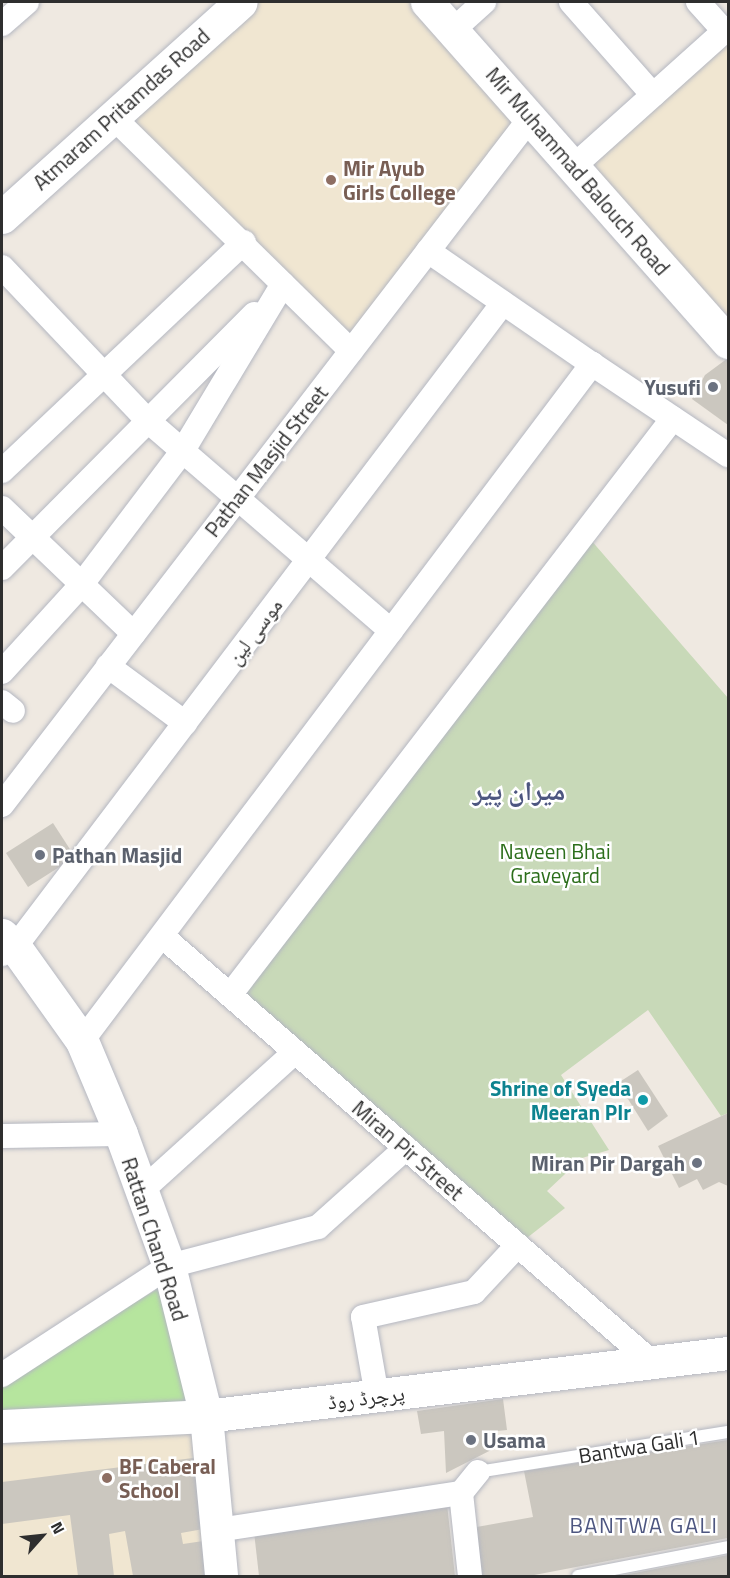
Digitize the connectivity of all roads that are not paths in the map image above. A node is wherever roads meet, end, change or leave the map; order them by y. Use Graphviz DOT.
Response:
graph roads {
  1 [pos="27,2"];
  2 [pos="242,2"];
  3 [pos="427,2"];
  4 [pos="484,2"];
  5 [pos="571,2"];
  6 [pos="698,2"];
  7 [pos="2,24"];
  8 [pos="453,30"];
  9 [pos="727,30"];
  10 [pos="653,95"];
  11 [pos="112,116"];
  12 [pos="531,117"];
  13 [pos="574,166"];
  14 [pos="2,217"];
  15 [pos="243,242"];
  16 [pos="428,251"];
  17 [pos="2,267"];
  18 [pos="284,284"];
  19 [pos="503,303"];
  20 [pos="729,342"];
  21 [pos="351,351"];
  22 [pos="592,364"];
  23 [pos="104,374"];
  24 [pos="673,418"];
  25 [pos="148,421"];
  26 [pos="182,452"];
  27 [pos="729,455"];
  28 [pos="2,471"];
  29 [pos="237,499"];
  30 [pos="2,508"];
  31 [pos="31,538"];
  32 [pos="308,560"];
  33 [pos="2,568"];
  34 [pos="82,584"];
  35 [pos="391,631"];
  36 [pos="134,634"];
  37 [pos="108,666"];
  38 [pos="2,672"];
  39 [pos="185,723"];
  40 [pos="2,805"];
  41 [pos="162,936"];
  42 [pos="6,945"];
  43 [pos="230,995"];
  44 [pos="82,1041"];
  45 [pos="295,1052"];
  46 [pos="121,1134"];
  47 [pos="2,1136"];
  48 [pos="406,1148"];
  49 [pos="139,1193"];
  50 [pos="518,1245"];
  51 [pos="169,1266"];
  52 [pos="729,1353"];
  53 [pos="654,1364"];
  54 [pos="2,1375"];
  55 [pos="377,1396"];
  56 [pos="206,1416"];
  57 [pos="2,1426"];
  58 [pos="729,1432"];
  59 [pos="478,1472"];
  60 [pos="461,1493"];
  61 [pos="218,1530"];
  62 [pos="729,1547"];
  63 [pos="221,1576"];
  64 [pos="470,1576"];
  65 [pos="578,1576"];
  1 -- 7 [label="street"];
  2 -- 11 [label="street, Atmaram Pritamdas Road"];
  3 -- 8 [label="street, Mir Muhammad Balouch Road"];
  4 -- 8 [label="street"];
  5 -- 10 [label="street"];
  6 -- 9 [label="street"];
  8 -- 12 [label="street, Mir Muhammad Balouch Road"];
  9 -- 10 [label="street"];
  10 -- 13 [label="street"];
  11 -- 14 [label="street, Atmaram Pritamdas Road"];
  11 -- 15 [label="street"];
  12 -- 13 [label="street, Mir Muhammad Balouch Road"];
  12 -- 16 [label="street, Pathan Masjid Street"];
  13 -- 20 [label="street, Mir Muhammad Balouch Road"];
  15 -- 18 [label="street"];
  15 -- 23 [label="street"];
  16 -- 19 [label="street"];
  16 -- 21 [label="street, Pathan Masjid Street"];
  17 -- 23 [label="street"];
  18 -- 21 [label="street"];
  18 -- 25 [label="street"];
  18 -- 26 [label="street"];
  19 -- 22 [label="street"];
  19 -- 32 [label="street, موسی لین"];
  21 -- 29 [label="street, Pathan Masjid Street"];
  22 -- 24 [label="street"];
  22 -- 35 [label="street"];
  23 -- 25 [label="street"];
  23 -- 28 [label="street"];
  24 -- 27 [label="street"];
  24 -- 43 [label="street"];
  25 -- 26 [label="street"];
  25 -- 31 [label="street"];
  26 -- 29 [label="street"];
  26 -- 34 [label="street"];
  29 -- 32 [label="street"];
  29 -- 36 [label="street, Pathan Masjid Street"];
  30 -- 31 [label="street"];
  31 -- 33 [label="street"];
  31 -- 34 [label="street"];
  32 -- 35 [label="street"];
  32 -- 39 [label="street, موسی لین"];
  34 -- 36 [label="street"];
  34 -- 38 [label="street"];
  35 -- 41 [label="street"];
  36 -- 37 [label="street, Pathan Masjid Street"];
  37 -- 39 [label="street"];
  37 -- 40 [label="street, Pathan Masjid Street"];
  39 -- 42 [label="street, موسی لین"];
  41 -- 43 [label="street, Miran Pir Street"];
  41 -- 44 [label="street"];
  42 -- 44 [label="street, Rattan Chand Road"];
  43 -- 45 [label="street, Miran Pir Street"];
  44 -- 46 [label="street, Rattan Chand Road"];
  45 -- 48 [label="street, Miran Pir Street"];
  45 -- 49 [label="street"];
  46 -- 47 [label="street"];
  46 -- 49 [label="street, Rattan Chand Road"];
  48 -- 50 [label="street, Miran Pir Street"];
  48 -- 51 [label="street"];
  49 -- 51 [label="street, Rattan Chand Road"];
  50 -- 53 [label="street, Miran Pir Street"];
  50 -- 55 [label="street"];
  51 -- 54 [label="street"];
  51 -- 56 [label="street, Rattan Chand Road"];
  52 -- 53 [label="street, پرچرڈ روڈ"];
  53 -- 55 [label="street, پرچرڈ روڈ"];
  55 -- 56 [label="street, پرچرڈ روڈ"];
  56 -- 57 [label="street, پرچرڈ روڈ"];
  56 -- 61 [label="street, Rattan Chand Road"];
  58 -- 59 [label="lane, Bantwa Gali 1"];
  59 -- 60 [label="street"];
  60 -- 61 [label="street"];
  60 -- 64 [label="street"];
  61 -- 63 [label="street, Rattan Chand Road"];
  62 -- 65 [label="lane"];
}
